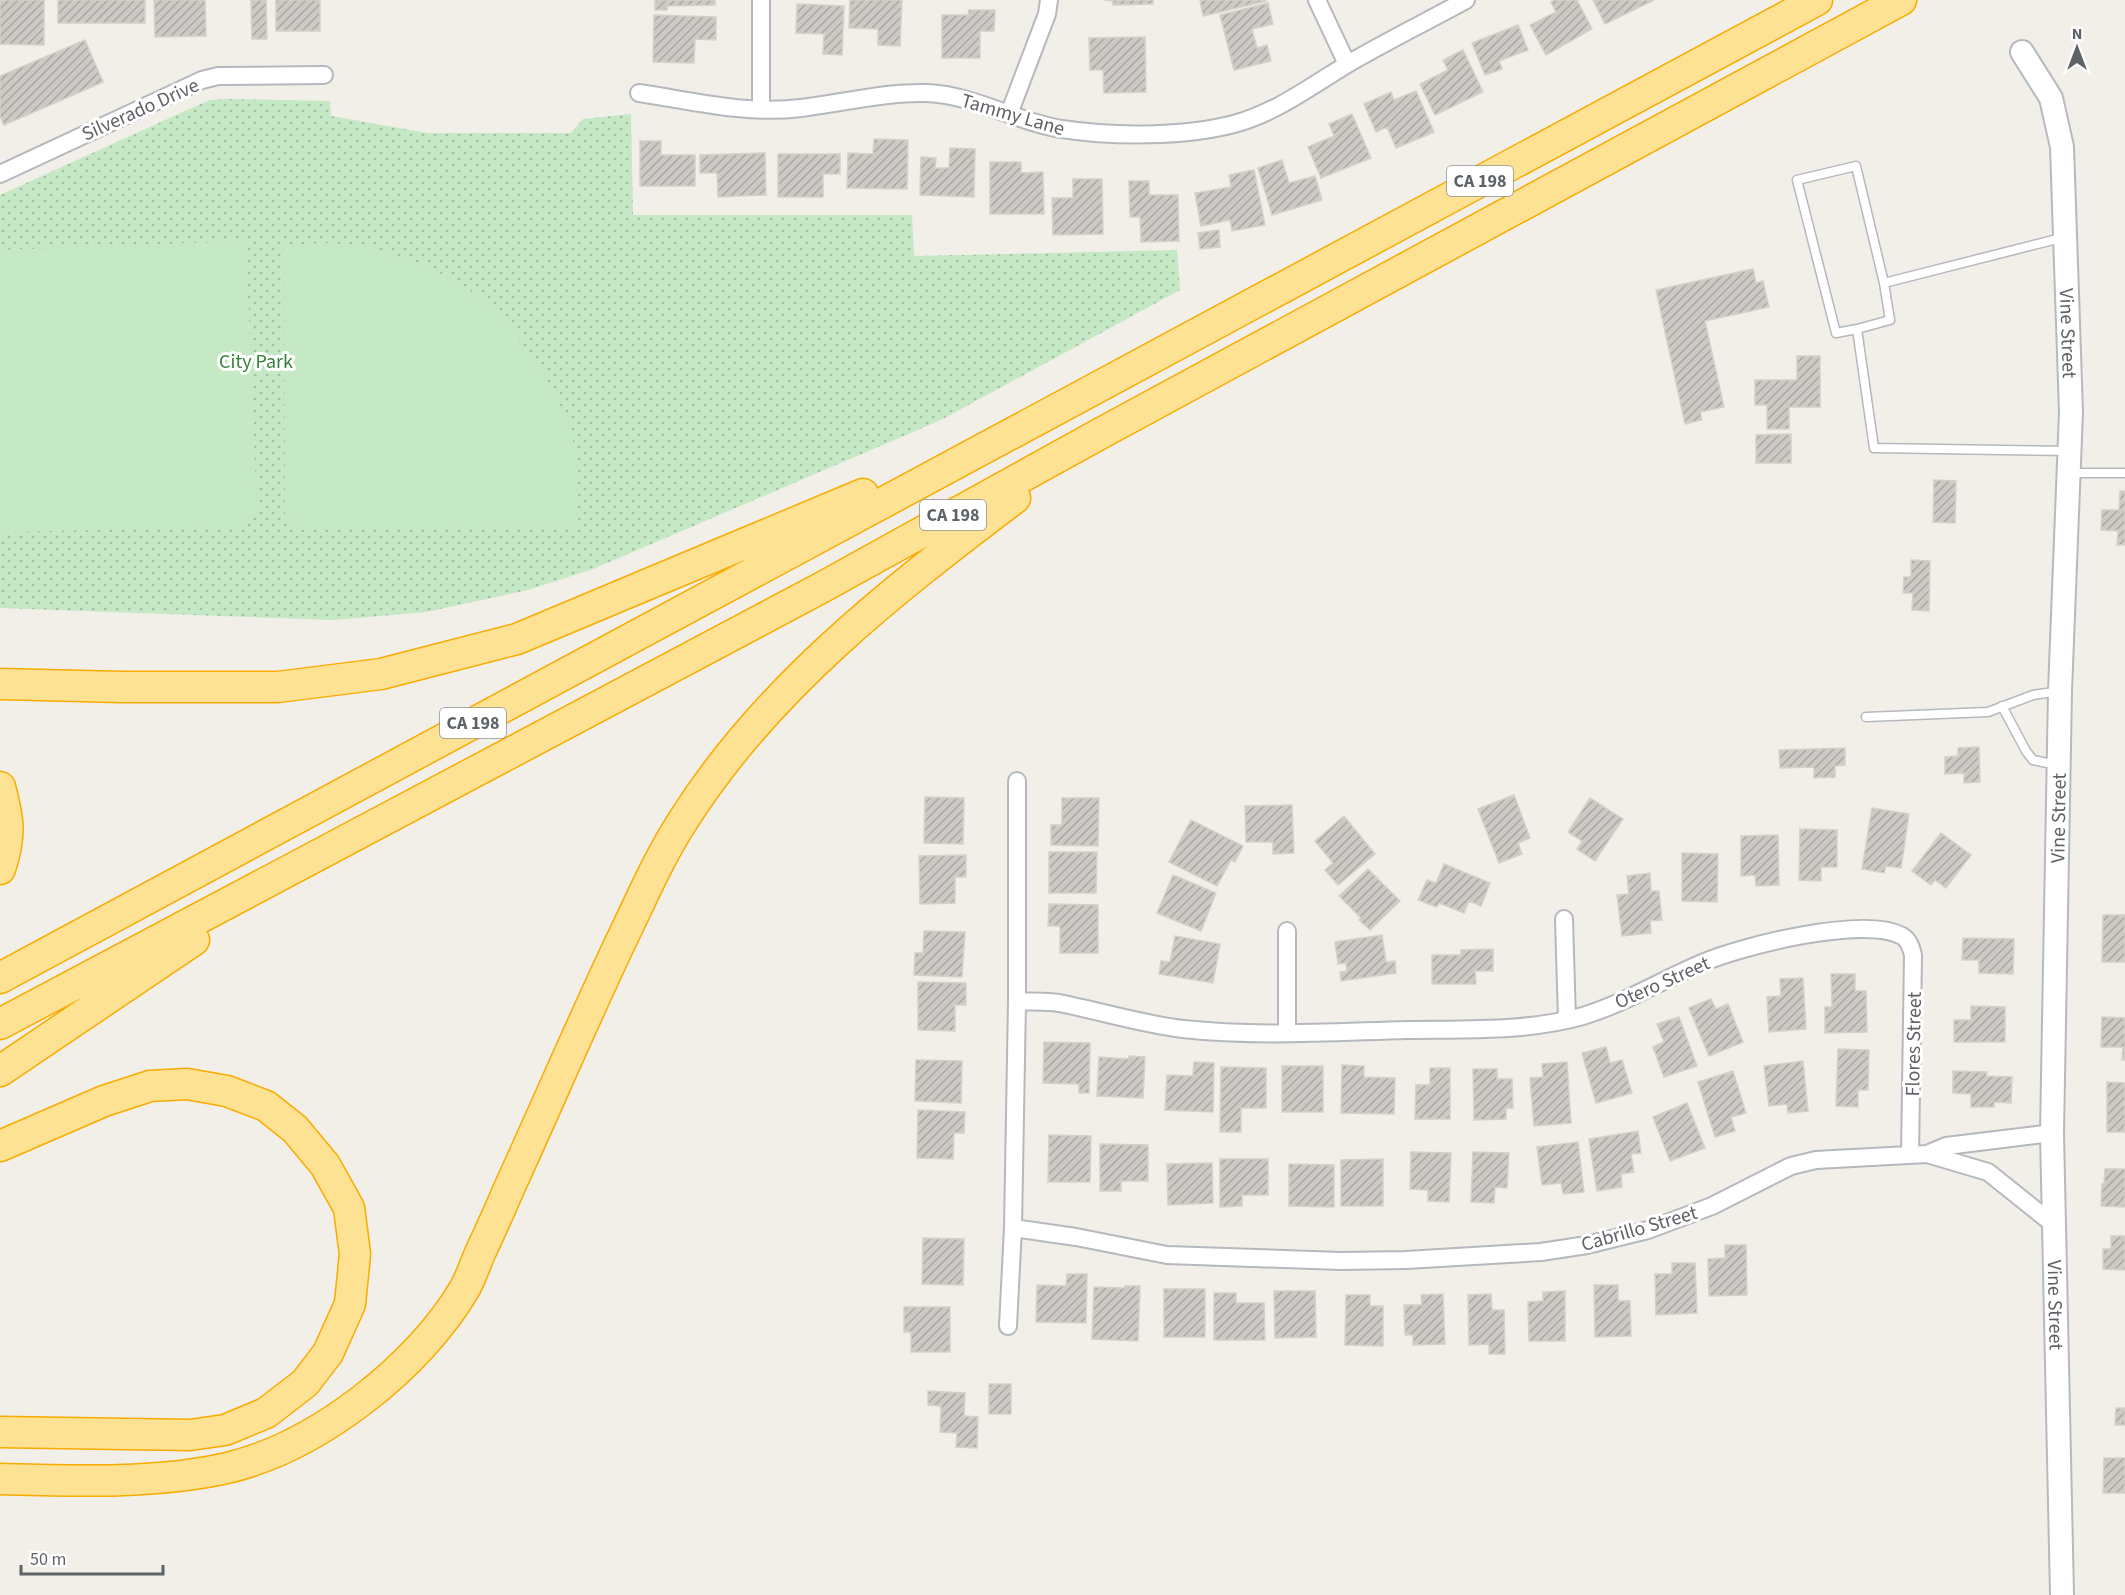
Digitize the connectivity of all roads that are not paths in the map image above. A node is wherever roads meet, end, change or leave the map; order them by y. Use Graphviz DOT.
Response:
graph roads {
  1 [pos="761,0"];
  2 [pos="1049,0"];
  3 [pos="1317,0"];
  4 [pos="1466,0"];
  5 [pos="1817,0"];
  6 [pos="1901,0"];
  7 [pos="2022,52"];
  8 [pos="1347,64"];
  9 [pos="324,75"];
  10 [pos="639,93"];
  11 [pos="761,109"];
  12 [pos="1009,114"];
  13 [pos="0,174"];
  14 [pos="2065,237"];
  15 [pos="1884,283"];
  16 [pos="1857,329"];
  17 [pos="1105,431"];
  18 [pos="2070,462"];
  19 [pos="946,467"];
  20 [pos="2125,473"];
  21 [pos="0,684"];
  22 [pos="2060,691"];
  23 [pos="2002,706"];
  24 [pos="1866,717"];
  25 [pos="2058,765"];
  26 [pos="1017,781"];
  27 [pos="0,787"];
  28 [pos="324,852"];
  29 [pos="0,869"];
  30 [pos="1564,919"];
  31 [pos="1287,931"];
  32 [pos="1903,937"];
  33 [pos="0,978"];
  34 [pos="1017,1001"];
  35 [pos="1567,1020"];
  36 [pos="0,1024"];
  37 [pos="1287,1033"];
  38 [pos="0,1071"];
  39 [pos="2052,1133"];
  40 [pos="0,1146"];
  41 [pos="1928,1154"];
  42 [pos="1910,1155"];
  43 [pos="2053,1224"];
  44 [pos="1013,1228"];
  45 [pos="1008,1326"];
  46 [pos="0,1431"];
  47 [pos="0,1479"];
  48 [pos="2062,1595"];
  1 -- 11 [label="street"];
  2 -- 12 [label="street"];
  3 -- 8 [label="street"];
  4 -- 8 [label="street, Tammy Lane"];
  5 -- 19 [label="highway, CA 198"];
  6 -- 17 [label="highway, CA 198"];
  7 -- 14 [label="street, Vine Street"];
  8 -- 12 [label="street, Tammy Lane"];
  9 -- 13 [label="street, Silverado Drive"];
  10 -- 11 [label="street, Tammy Lane"];
  11 -- 12 [label="street, Tammy Lane"];
  14 -- 15 [label="lane"];
  14 -- 18 [label="street, Vine Street"];
  15 -- 16 [label="lane"];
  15 -- 16 [label="lane"];
  16 -- 18 [label="lane"];
  17 -- 28 [label="highway, CA 198"];
  17 -- 47 [label="highway"];
  18 -- 20 [label="lane"];
  18 -- 22 [label="street, Vine Street"];
  19 -- 21 [label="highway"];
  19 -- 33 [label="highway, CA 198"];
  22 -- 23 [label="lane"];
  22 -- 25 [label="street, Vine Street"];
  23 -- 24 [label="lane"];
  23 -- 25 [label="lane"];
  25 -- 39 [label="street, Vine Street"];
  26 -- 34 [label="street"];
  27 -- 29 [label="highway"];
  28 -- 36 [label="highway, CA 198"];
  28 -- 38 [label="highway, CA 198"];
  30 -- 35 [label="street"];
  31 -- 37 [label="street"];
  32 -- 35 [label="street, Otero Street"];
  32 -- 42 [label="street, Flores Street"];
  34 -- 37 [label="street, Otero Street"];
  34 -- 44 [label="street"];
  35 -- 37 [label="street, Otero Street"];
  39 -- 41 [label="street, Cabrillo Street"];
  39 -- 43 [label="street, Vine Street"];
  40 -- 46 [label="highway"];
  41 -- 42 [label="street, Cabrillo Street"];
  41 -- 43 [label="street, Cabrillo Street"];
  42 -- 44 [label="street, Cabrillo Street"];
  43 -- 48 [label="street, Vine Street"];
  44 -- 45 [label="street"];
}
